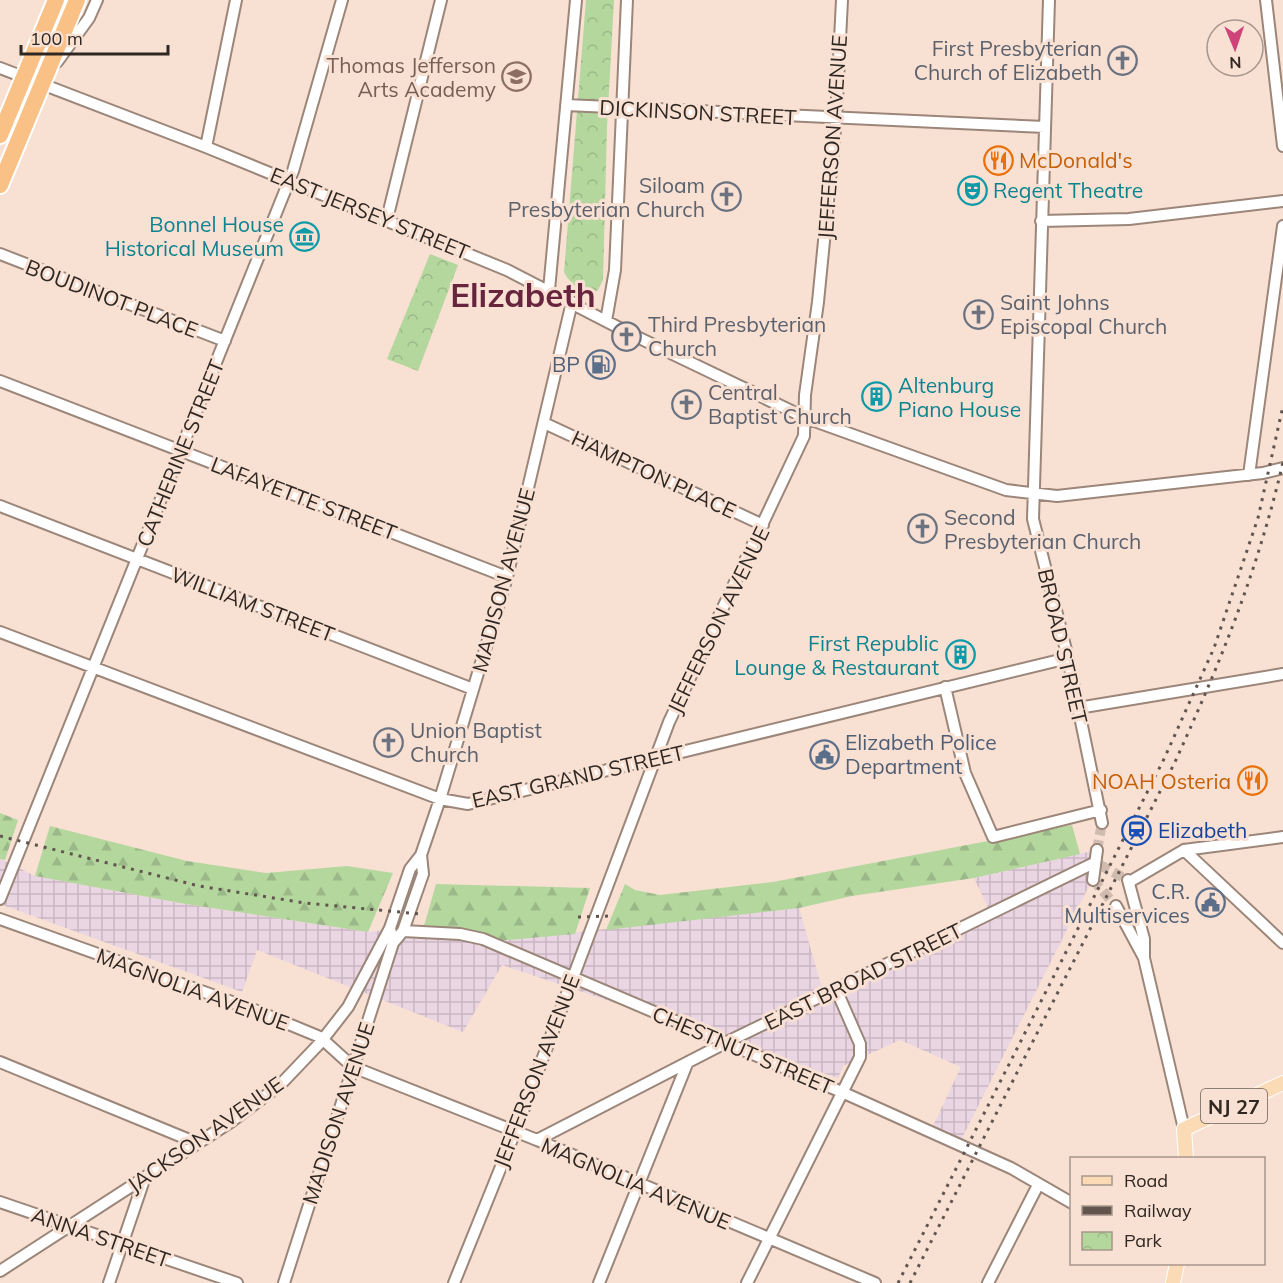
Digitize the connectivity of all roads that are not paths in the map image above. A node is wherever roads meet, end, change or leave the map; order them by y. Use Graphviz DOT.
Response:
graph roads {
  1 [pos="77,0"];
  2 [pos="97,0"];
  3 [pos="236,0"];
  4 [pos="342,0"];
  5 [pos="441,0"];
  6 [pos="576,0"];
  7 [pos="627,0"];
  8 [pos="842,0"];
  9 [pos="1049,0"];
  10 [pos="1266,0"];
  11 [pos="53,5"];
  12 [pos="0,68"];
  13 [pos="24,77"];
  14 [pos="41,84"];
  15 [pos="567,105"];
  16 [pos="621,108"];
  17 [pos="836,119"];
  18 [pos="1045,127"];
  19 [pos="0,135"];
  20 [pos="1283,146"];
  21 [pos="206,147"];
  22 [pos="288,180"];
  23 [pos="0,185"];
  24 [pos="1283,201"];
  25 [pos="387,219"];
  26 [pos="1041,221"];
  27 [pos="1283,226"];
  28 [pos="0,254"];
  29 [pos="549,290"];
  30 [pos="572,302"];
  31 [pos="606,321"];
  32 [pos="225,341"];
  33 [pos="0,381"];
  34 [pos="806,418"];
  35 [pos="544,423"];
  36 [pos="181,450"];
  37 [pos="1283,468"];
  38 [pos="1249,475"];
  39 [pos="1034,494"];
  40 [pos="0,507"];
  41 [pos="763,525"];
  42 [pos="136,559"];
  43 [pos="507,577"];
  44 [pos="0,632"];
  45 [pos="1068,658"];
  46 [pos="95,667"];
  47 [pos="1283,674"];
  48 [pos="945,687"];
  49 [pos="473,689"];
  50 [pos="1078,708"];
  51 [pos="655,758"];
  52 [pos="440,799"];
  53 [pos="1101,810"];
  54 [pos="1102,823"];
  55 [pos="1283,837"];
  56 [pos="1097,850"];
  57 [pos="1184,850"];
  58 [pos="421,855"];
  59 [pos="1097,864"];
  60 [pos="1093,880"];
  61 [pos="0,899"];
  62 [pos="1116,906"];
  63 [pos="0,919"];
  64 [pos="390,928"];
  65 [pos="403,931"];
  66 [pos="393,943"];
  67 [pos="1283,944"];
  68 [pos="1144,958"];
  69 [pos="572,976"];
  70 [pos="836,989"];
  71 [pos="323,1039"];
  72 [pos="726,1042"];
  73 [pos="0,1062"];
  74 [pos="687,1064"];
  75 [pos="352,1067"];
  76 [pos="1283,1083"];
  77 [pos="844,1093"];
  78 [pos="1184,1129"];
  79 [pos="515,1132"];
  80 [pos="537,1140"];
  81 [pos="197,1143"];
  82 [pos="1186,1157"];
  83 [pos="145,1177"];
  84 [pos="639,1185"];
  85 [pos="1038,1185"];
  86 [pos="0,1202"];
  87 [pos="1070,1202"];
  88 [pos="69,1226"];
  89 [pos="770,1240"];
  90 [pos="122,1244"];
  91 [pos="1177,1265"];
  92 [pos="0,1271"];
  93 [pos="109,1283"];
  94 [pos="237,1283"];
  95 [pos="284,1283"];
  96 [pos="454,1283"];
  97 [pos="599,1283"];
  98 [pos="747,1283"];
  99 [pos="875,1283"];
  100 [pos="988,1283"];
  101 [pos="1173,1283"];
  1 -- 14 [label="highway"];
  2 -- 14 [label="street"];
  3 -- 21 [label="street"];
  4 -- 22 [label="street, CATHERINE STREET"];
  5 -- 25 [label="street"];
  6 -- 15 [label="street"];
  7 -- 16 [label="street"];
  8 -- 17 [label="street, JEFFERSON AVENUE"];
  9 -- 18 [label="street, BROAD STREET"];
  10 -- 20 [label="street"];
  11 -- 13 [label="highway"];
  12 -- 13 [label="street, EAST JERSEY STREET"];
  13 -- 14 [label="street, EAST JERSEY STREET"];
  13 -- 19 [label="highway"];
  14 -- 21 [label="street, EAST JERSEY STREET"];
  14 -- 23 [label="highway"];
  15 -- 16 [label="street, DICKINSON STREET"];
  15 -- 29 [label="street"];
  16 -- 17 [label="street, DICKINSON STREET"];
  16 -- 31 [label="street"];
  17 -- 18 [label="street, DICKINSON STREET"];
  17 -- 34 [label="street, JEFFERSON AVENUE"];
  18 -- 26 [label="street, BROAD STREET"];
  21 -- 22 [label="street, EAST JERSEY STREET"];
  22 -- 25 [label="street, EAST JERSEY STREET"];
  22 -- 32 [label="street, CATHERINE STREET"];
  24 -- 26 [label="street"];
  25 -- 29 [label="street, EAST JERSEY STREET"];
  26 -- 39 [label="street, BROAD STREET"];
  27 -- 38 [label="street"];
  28 -- 32 [label="street, BOUDINOT PLACE"];
  29 -- 30 [label="street, EAST JERSEY STREET"];
  30 -- 31 [label="street, EAST JERSEY STREET"];
  30 -- 35 [label="street, MADISON AVENUE"];
  31 -- 34 [label="street, EAST JERSEY STREET"];
  32 -- 36 [label="street, CATHERINE STREET"];
  33 -- 36 [label="street, LAFAYETTE STREET"];
  34 -- 39 [label="street, EAST JERSEY STREET"];
  34 -- 41 [label="street, JEFFERSON AVENUE"];
  35 -- 41 [label="street, HAMPTON PLACE"];
  35 -- 43 [label="street, MADISON AVENUE"];
  36 -- 42 [label="street, CATHERINE STREET"];
  36 -- 43 [label="street, LAFAYETTE STREET"];
  37 -- 38 [label="street, EAST JERSEY STREET"];
  38 -- 39 [label="street, EAST JERSEY STREET"];
  39 -- 45 [label="street, BROAD STREET"];
  40 -- 42 [label="street, WILLIAM STREET"];
  41 -- 51 [label="street, JEFFERSON AVENUE"];
  42 -- 46 [label="street, CATHERINE STREET"];
  42 -- 49 [label="street, WILLIAM STREET"];
  43 -- 49 [label="street, MADISON AVENUE"];
  44 -- 46 [label="street, EAST GRAND STREET"];
  45 -- 48 [label="street, EAST GRAND STREET"];
  45 -- 50 [label="street, BROAD STREET"];
  46 -- 52 [label="street, EAST GRAND STREET"];
  46 -- 61 [label="street, CATHERINE STREET"];
  47 -- 50 [label="street"];
  48 -- 51 [label="street, EAST GRAND STREET"];
  48 -- 53 [label="street"];
  49 -- 52 [label="street, MADISON AVENUE"];
  50 -- 53 [label="street, BROAD STREET"];
  51 -- 52 [label="street, EAST GRAND STREET"];
  51 -- 69 [label="street, JEFFERSON AVENUE"];
  52 -- 58 [label="street, MADISON AVENUE"];
  53 -- 54 [label="street, BROAD STREET"];
  55 -- 57 [label="street"];
  56 -- 59 [label="street"];
  57 -- 67 [label="street"];
  57 -- 68 [label="street"];
  58 -- 64 [label="street, MADISON AVENUE"];
  58 -- 65 [label="street, MADISON AVENUE"];
  59 -- 60 [label="street"];
  59 -- 70 [label="street, EAST BROAD STREET"];
  62 -- 68 [label="street"];
  63 -- 71 [label="street, MAGNOLIA AVENUE"];
  64 -- 66 [label="street, MADISON AVENUE"];
  64 -- 71 [label="street, JACKSON AVENUE"];
  65 -- 66 [label="street, MADISON AVENUE"];
  65 -- 69 [label="street, CHESTNUT STREET"];
  66 -- 75 [label="street, MADISON AVENUE"];
  68 -- 78 [label="street"];
  69 -- 72 [label="street, CHESTNUT STREET"];
  69 -- 79 [label="street, JEFFERSON AVENUE"];
  70 -- 72 [label="street, EAST BROAD STREET"];
  70 -- 77 [label="street"];
  71 -- 75 [label="street, MAGNOLIA AVENUE"];
  71 -- 81 [label="street, JACKSON AVENUE"];
  72 -- 74 [label="street, EAST BROAD STREET"];
  72 -- 77 [label="street, CHESTNUT STREET"];
  73 -- 81 [label="street"];
  74 -- 80 [label="street, EAST BROAD STREET"];
  74 -- 84 [label="street"];
  75 -- 79 [label="street, MAGNOLIA AVENUE"];
  75 -- 95 [label="street, MADISON AVENUE"];
  76 -- 78 [label="main road, NJ 27"];
  77 -- 85 [label="street, CHESTNUT STREET"];
  77 -- 89 [label="street"];
  78 -- 82 [label="main road, NJ 27"];
  79 -- 80 [label="street, MAGNOLIA AVENUE"];
  79 -- 96 [label="street, JEFFERSON AVENUE"];
  80 -- 84 [label="street, MAGNOLIA AVENUE"];
  81 -- 83 [label="street, JACKSON AVENUE"];
  83 -- 88 [label="street, JACKSON AVENUE"];
  83 -- 90 [label="street"];
  84 -- 89 [label="street, MAGNOLIA AVENUE"];
  84 -- 97 [label="street"];
  85 -- 87 [label="street, CHESTNUT STREET"];
  85 -- 100 [label="street"];
  86 -- 88 [label="street, ANNA STREET"];
  88 -- 90 [label="street, ANNA STREET"];
  88 -- 92 [label="street, JACKSON AVENUE"];
  89 -- 98 [label="street"];
  89 -- 99 [label="street, MAGNOLIA AVENUE"];
  90 -- 93 [label="street"];
  90 -- 94 [label="street, ANNA STREET"];
  91 -- 101 [label="main road"];
}
